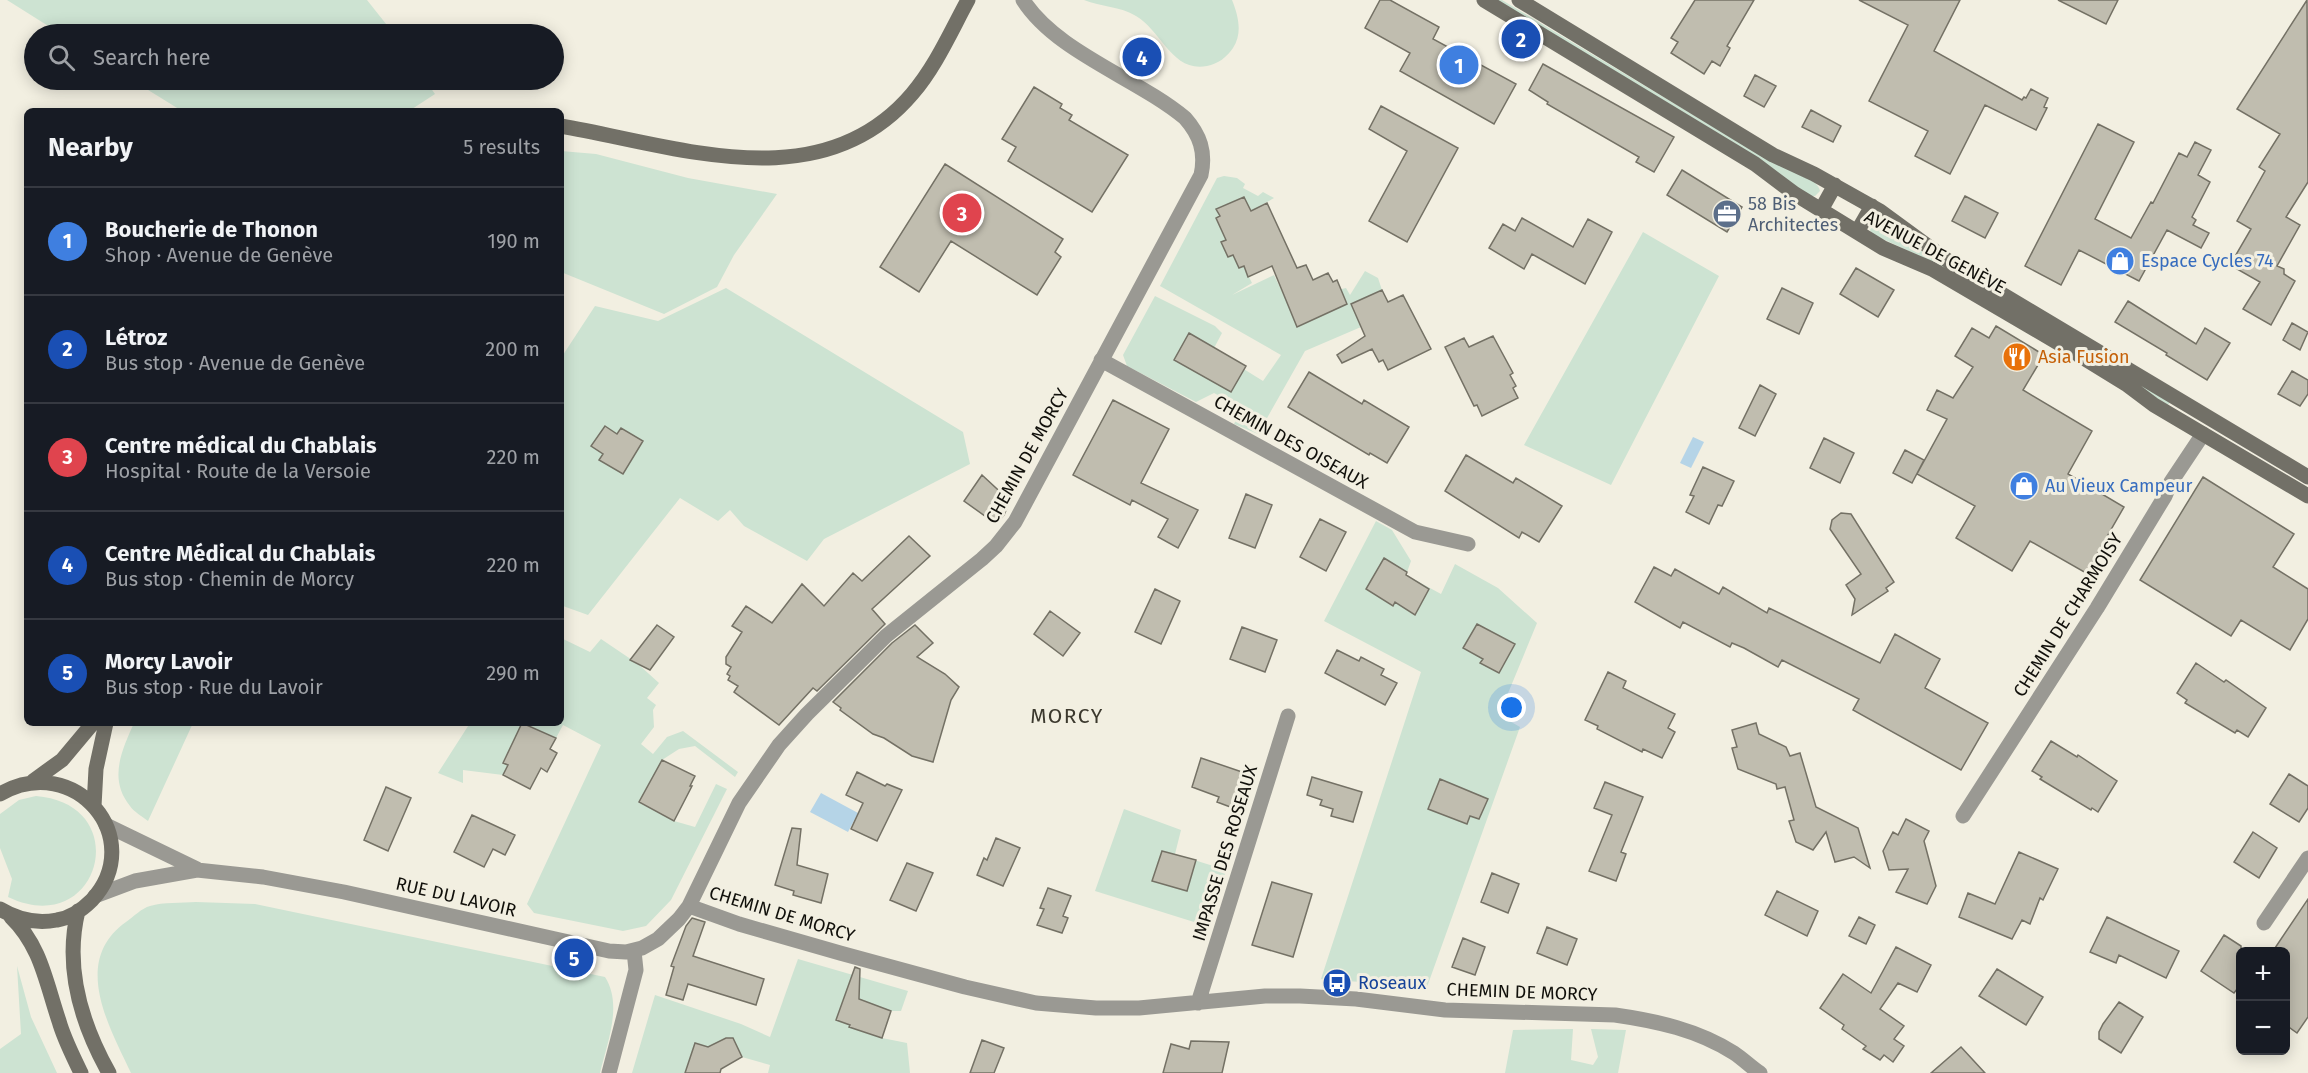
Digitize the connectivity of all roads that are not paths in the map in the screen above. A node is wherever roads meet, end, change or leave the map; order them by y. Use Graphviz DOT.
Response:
graph roads {
  1 [pos="968,0"];
  2 [pos="1023,0"];
  3 [pos="1484,0"];
  4 [pos="1519,0"];
  5 [pos="564,127"];
  6 [pos="1835,185"];
  7 [pos="1872,206"];
  8 [pos="1821,210"];
  9 [pos="1857,232"];
  10 [pos="1101,360"];
  11 [pos="2212,420"];
  12 [pos="2202,434"];
  13 [pos="2308,477"];
  14 [pos="2308,496"];
  15 [pos="1468,544"];
  16 [pos="1288,716"];
  17 [pos="90,726"];
  18 [pos="105,726"];
  19 [pos="33,781"];
  20 [pos="0,794"];
  21 [pos="94,806"];
  22 [pos="1963,816"];
  23 [pos="106,825"];
  24 [pos="2308,858"];
  25 [pos="198,870"];
  26 [pos="95,896"];
  27 [pos="689,906"];
  28 [pos="78,911"];
  29 [pos="4,912"];
  30 [pos="2265,923"];
  31 [pos="634,951"];
  32 [pos="1198,1003"];
  33 [pos="81,1073"];
  34 [pos="109,1073"];
  35 [pos="609,1073"];
  36 [pos="1760,1073"];
  1 -- 5 [label="main road"];
  2 -- 10 [label="street, CHEMIN DE MORCY"];
  3 -- 8 [label="main road, AVENUE DE GENÈVE"];
  4 -- 6 [label="main road, AVENUE DE GENÈVE"];
  6 -- 7 [label="main road, AVENUE DE GENÈVE"];
  6 -- 8 [label="main road"];
  7 -- 9 [label="main road"];
  7 -- 11 [label="main road, AVENUE DE GENÈVE"];
  8 -- 9 [label="main road, AVENUE DE GENÈVE"];
  9 -- 12 [label="main road, AVENUE DE GENÈVE"];
  10 -- 15 [label="street, CHEMIN DES OISEAUX"];
  10 -- 27 [label="street, CHEMIN DE MORCY"];
  11 -- 12 [label="main road"];
  11 -- 13 [label="main road, AVENUE DE GENÈVE"];
  12 -- 14 [label="main road, AVENUE DE GENÈVE"];
  12 -- 22 [label="street, CHEMIN DE CHARMOISY"];
  16 -- 32 [label="street, IMPASSE DES ROSEAUX"];
  17 -- 19 [label="main road"];
  18 -- 21 [label="main road"];
  19 -- 20 [label="main road"];
  19 -- 21 [label="main road"];
  21 -- 23 [label="main road"];
  23 -- 25 [label="street, RUE DU LAVOIR"];
  23 -- 26 [label="main road"];
  24 -- 30 [label="street"];
  25 -- 26 [label="street, RUE DU LAVOIR"];
  25 -- 31 [label="street, RUE DU LAVOIR"];
  26 -- 28 [label="main road"];
  27 -- 31 [label="street"];
  27 -- 32 [label="street, CHEMIN DE MORCY"];
  28 -- 29 [label="main road"];
  28 -- 34 [label="main road"];
  29 -- 33 [label="main road"];
  31 -- 35 [label="street"];
  32 -- 36 [label="street, CHEMIN DE MORCY"];
}
